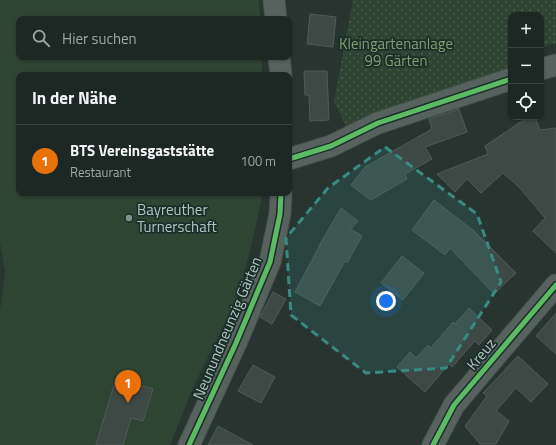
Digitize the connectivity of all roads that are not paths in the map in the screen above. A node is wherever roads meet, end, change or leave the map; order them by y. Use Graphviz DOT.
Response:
graph roads {
  1 [pos="274,0"];
  2 [pos="276,16"];
  3 [pos="280,60"];
  4 [pos="556,65"];
  5 [pos="544,69"];
  6 [pos="281,72"];
  7 [pos="508,80"];
  8 [pos="292,158"];
  9 [pos="281,196"];
  10 [pos="556,285"];
  11 [pos="189,445"];
  12 [pos="433,445"];
  1 -- 2 [label="street"];
  3 -- 6 [label="street"];
  4 -- 5 [label="street"];
  7 -- 8 [label="street"];
  9 -- 11 [label="street, Neunundneunzig Gärten"];
  10 -- 12 [label="street, Kreuz"];
}
